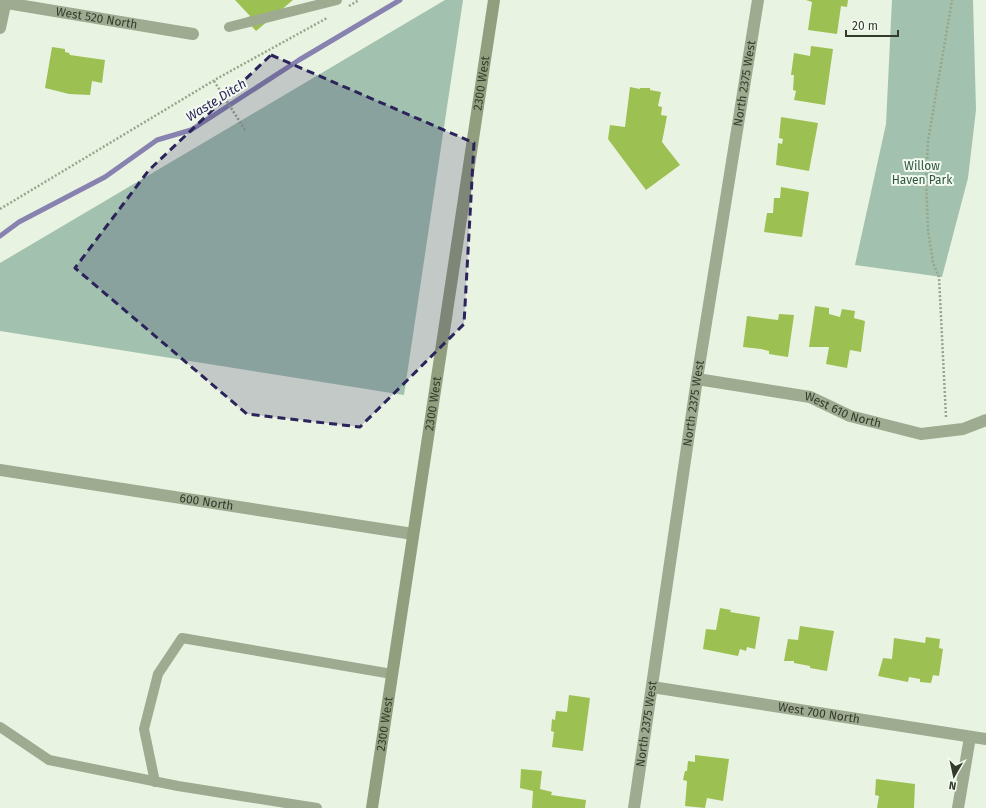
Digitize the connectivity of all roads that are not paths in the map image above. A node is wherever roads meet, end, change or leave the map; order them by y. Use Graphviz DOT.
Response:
graph roads {
  1 [pos="337,0"];
  2 [pos="494,0"];
  3 [pos="758,0"];
  4 [pos="4,2"];
  5 [pos="229,27"];
  6 [pos="0,28"];
  7 [pos="193,34"];
  8 [pos="697,379"];
  9 [pos="986,420"];
  10 [pos="0,470"];
  11 [pos="413,534"];
  12 [pos="392,674"];
  13 [pos="652,687"];
  14 [pos="0,727"];
  15 [pos="970,737"];
  16 [pos="986,739"];
  17 [pos="155,782"];
  18 [pos="317,808"];
  19 [pos="372,808"];
  20 [pos="634,808"];
  21 [pos="958,808"];
  1 -- 5 [label="lane"];
  2 -- 11 [label="main road, 2300 West"];
  3 -- 8 [label="street, North 2375 West"];
  4 -- 6 [label="street"];
  4 -- 7 [label="street, West 520 North"];
  8 -- 9 [label="street, West 610 North"];
  8 -- 13 [label="street, North 2375 West"];
  10 -- 11 [label="street, 600 North"];
  11 -- 12 [label="main road, 2300 West"];
  12 -- 17 [label="lane"];
  12 -- 19 [label="main road, 2300 West"];
  13 -- 15 [label="street, West 700 North"];
  13 -- 20 [label="street, North 2375 West"];
  14 -- 17 [label="lane"];
  15 -- 16 [label="street, West 700 North"];
  15 -- 21 [label="street"];
  17 -- 18 [label="lane"];
}
